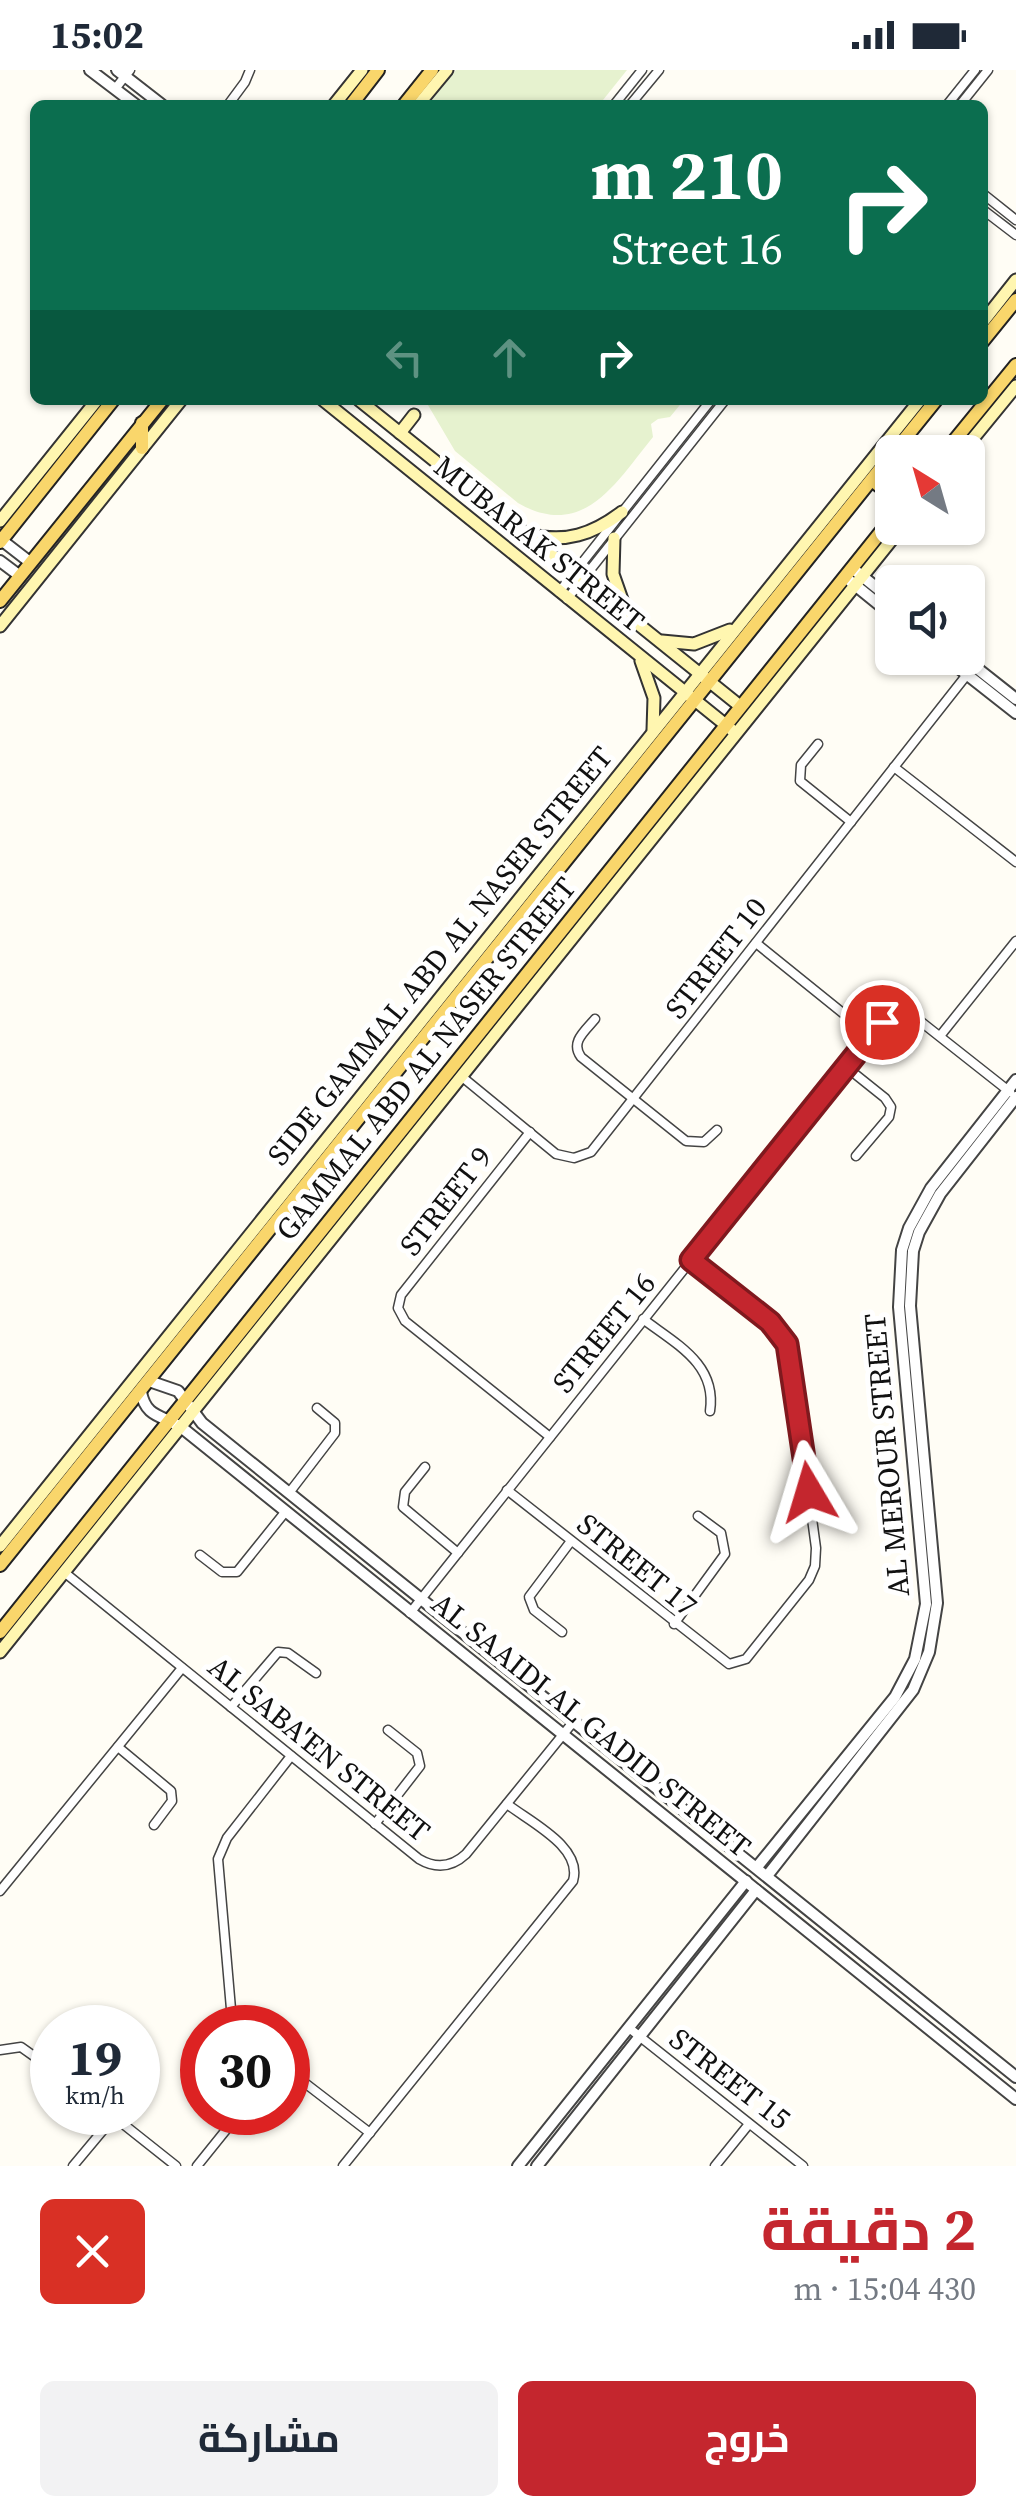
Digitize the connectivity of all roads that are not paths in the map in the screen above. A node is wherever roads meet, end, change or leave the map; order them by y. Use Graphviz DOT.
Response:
graph roads {
  1 [pos="90,70"];
  2 [pos="250,70"];
  3 [pos="362,70"];
  4 [pos="378,70"];
  5 [pos="432,70"];
  6 [pos="447,70"];
  7 [pos="642,70"];
  8 [pos="659,70"];
  9 [pos="975,70"];
  10 [pos="988,70"];
  11 [pos="124,72"];
  12 [pos="116,89"];
  13 [pos="130,100"];
  14 [pos="156,100"];
  15 [pos="232,100"];
  16 [pos="338,100"];
  17 [pos="355,100"];
  18 [pos="408,100"];
  19 [pos="422,100"];
  20 [pos="618,100"];
  21 [pos="634,100"];
  22 [pos="951,100"];
  23 [pos="964,100"];
  24 [pos="988,198"];
  25 [pos="988,214"];
  26 [pos="1016,220"];
  27 [pos="1016,235"];
  28 [pos="1016,280"];
  29 [pos="1016,300"];
  30 [pos="988,326"];
  31 [pos="988,328"];
  32 [pos="1016,365"];
  33 [pos="1016,386"];
  34 [pos="988,399"];
  35 [pos="93,405"];
  36 [pos="109,405"];
  37 [pos="157,405"];
  38 [pos="178,405"];
  39 [pos="329,405"];
  40 [pos="364,405"];
  41 [pos="365,405"];
  42 [pos="707,405"];
  43 [pos="721,405"];
  44 [pos="916,405"];
  45 [pos="932,405"];
  46 [pos="983,405"];
  47 [pos="414,415"];
  48 [pos="142,422"];
  49 [pos="354,425"];
  50 [pos="400,433"];
  51 [pos="908,435"];
  52 [pos="959,435"];
  53 [pos="976,435"];
  54 [pos="142,448"];
  55 [pos="875,476"];
  56 [pos="872,480"];
  57 [pos="875,482"];
  58 [pos="626,514"];
  59 [pos="0,521"];
  60 [pos="521,531"];
  61 [pos="614,538"];
  62 [pos="0,540"];
  63 [pos="875,544"];
  64 [pos="885,545"];
  65 [pos="0,561"];
  66 [pos="30,563"];
  67 [pos="794,568"];
  68 [pos="20,576"];
  69 [pos="578,577"];
  70 [pos="854,577"];
  71 [pos="875,592"];
  72 [pos="563,595"];
  73 [pos="0,601"];
  74 [pos="631,618"];
  75 [pos="741,621"];
  76 [pos="0,626"];
  77 [pos="655,638"];
  78 [pos="638,657"];
  79 [pos="962,675"];
  80 [pos="978,675"];
  81 [pos="982,675"];
  82 [pos="705,678"];
  83 [pos="684,692"];
  84 [pos="1016,699"];
  85 [pos="696,701"];
  86 [pos="740,706"];
  87 [pos="1016,713"];
  88 [pos="731,728"];
  89 [pos="653,731"];
  90 [pos="818,744"];
  91 [pos="894,767"];
  92 [pos="851,822"];
  93 [pos="1016,862"];
  94 [pos="514,913"];
  95 [pos="1016,941"];
  96 [pos="756,942"];
  97 [pos="595,1019"];
  98 [pos="870,1035"];
  99 [pos="940,1036"];
  100 [pos="845,1066"];
  101 [pos="460,1076"];
  102 [pos="1016,1080"];
  103 [pos="1013,1095"];
  104 [pos="634,1099"];
  105 [pos="717,1130"];
  106 [pos="530,1132"];
  107 [pos="856,1156"];
  108 [pos="691,1260"];
  109 [pos="236,1261"];
  110 [pos="644,1319"];
  111 [pos="145,1386"];
  112 [pos="190,1405"];
  113 [pos="317,1408"];
  114 [pos="710,1411"];
  115 [pos="175,1424"];
  116 [pos="550,1437"];
  117 [pos="425,1467"];
  118 [pos="508,1490"];
  119 [pos="289,1493"];
  120 [pos="286,1511"];
  121 [pos="698,1516"];
  122 [pos="99,1518"];
  123 [pos="571,1541"];
  124 [pos="927,1545"];
  125 [pos="0,1546"];
  126 [pos="458,1553"];
  127 [pos="200,1556"];
  128 [pos="0,1565"];
  129 [pos="64,1572"];
  130 [pos="421,1598"];
  131 [pos="410,1613"];
  132 [pos="674,1624"];
  133 [pos="9,1627"];
  134 [pos="562,1632"];
  135 [pos="0,1652"];
  136 [pos="182,1668"];
  137 [pos="316,1673"];
  138 [pos="230,1707"];
  139 [pos="574,1721"];
  140 [pos="388,1730"];
  141 [pos="563,1735"];
  142 [pos="118,1747"];
  143 [pos="291,1756"];
  144 [pos="507,1804"];
  145 [pos="375,1824"];
  146 [pos="154,1825"];
  147 [pos="757,1867"];
  148 [pos="767,1876"];
  149 [pos="746,1881"];
  150 [pos="0,1890"];
  151 [pos="756,1890"];
  152 [pos="828,1924"];
  153 [pos="816,1938"];
  154 [pos="232,2005"];
  155 [pos="629,2028"];
  156 [pos="640,2036"];
  157 [pos="0,2050"];
  158 [pos="30,2053"];
  159 [pos="1013,2072"];
  160 [pos="310,2087"];
  161 [pos="1016,2098"];
  162 [pos="749,2124"];
  163 [pos="370,2133"];
  164 [pos="96,2135"];
  165 [pos="136,2135"];
  166 [pos="222,2135"];
  167 [pos="73,2166"];
  168 [pos="176,2166"];
  169 [pos="196,2166"];
  170 [pos="343,2166"];
  171 [pos="518,2166"];
  172 [pos="537,2166"];
  173 [pos="716,2166"];
  174 [pos="802,2166"];
  1 -- 12 [label="street"];
  2 -- 15 [label="street"];
  3 -- 16 [label="main road"];
  4 -- 17 [label="main road"];
  5 -- 18 [label="main road"];
  6 -- 19 [label="main road"];
  7 -- 20 [label="street"];
  8 -- 21 [label="street"];
  9 -- 22 [label="street"];
  10 -- 23 [label="street"];
  11 -- 12 [label="street"];
  11 -- 14 [label="street"];
  12 -- 13 [label="street"];
  24 -- 26 [label="street"];
  25 -- 27 [label="street"];
  28 -- 30 [label="main road"];
  29 -- 31 [label="main road"];
  32 -- 34 [label="main road"];
  33 -- 53 [label="main road"];
  35 -- 59 [label="main road"];
  36 -- 62 [label="main road"];
  37 -- 48 [label="main road"];
  38 -- 54 [label="main road"];
  39 -- 49 [label="main road, MUBARAK STREET"];
  40 -- 49 [label="main road"];
  41 -- 50 [label="main road, MUBARAK STREET"];
  42 -- 58 [label="street"];
  43 -- 58 [label="street"];
  44 -- 67 [label="main road, SIDE GAMMAL ABD AL NASER STREET"];
  45 -- 51 [label="main road, GAMMAL ABD AL NASER STREET"];
  46 -- 52 [label="main road"];
  47 -- 50 [label="main road"];
  48 -- 54 [label="main road"];
  48 -- 66 [label="main road"];
  49 -- 72 [label="main road, MUBARAK STREET"];
  50 -- 60 [label="main road, MUBARAK STREET"];
  54 -- 76 [label="main road"];
  55 -- 56 [label="main road, GAMMAL ABD AL NASER STREET"];
  56 -- 57 [label="main road"];
  56 -- 67 [label="main road, GAMMAL ABD AL NASER STREET"];
  58 -- 60 [label="main road"];
  58 -- 61 [label="street"];
  58 -- 69 [label="street"];
  60 -- 69 [label="main road, MUBARAK STREET"];
  61 -- 69 [label="street"];
  61 -- 74 [label="main road"];
  62 -- 66 [label="street"];
  63 -- 70 [label="main road, GAMMAL ABD AL NASER STREET"];
  64 -- 70 [label="main road"];
  65 -- 68 [label="street"];
  66 -- 68 [label="main road"];
  67 -- 75 [label="main road, SIDE GAMMAL ABD AL NASER STREET"];
  67 -- 82 [label="main road, GAMMAL ABD AL NASER STREET"];
  68 -- 73 [label="main road"];
  69 -- 72 [label="street"];
  69 -- 74 [label="main road, MUBARAK STREET"];
  70 -- 71 [label="street"];
  70 -- 86 [label="main road, GAMMAL ABD AL NASER STREET"];
  70 -- 88 [label="main road"];
  72 -- 78 [label="main road, MUBARAK STREET"];
  74 -- 77 [label="main road, MUBARAK STREET"];
  75 -- 77 [label="main road"];
  75 -- 82 [label="main road, SIDE GAMMAL ABD AL NASER STREET"];
  77 -- 82 [label="main road, MUBARAK STREET"];
  78 -- 83 [label="main road, MUBARAK STREET"];
  78 -- 89 [label="main road"];
  79 -- 91 [label="street, STREET 10"];
  80 -- 87 [label="street"];
  81 -- 84 [label="street"];
  82 -- 83 [label="main road, SIDE GAMMAL ABD AL NASER STREET"];
  82 -- 85 [label="main road, GAMMAL ABD AL NASER STREET"];
  82 -- 86 [label="main road, MUBARAK STREET"];
  83 -- 85 [label="main road, MUBARAK STREET"];
  83 -- 89 [label="main road, SIDE GAMMAL ABD AL NASER STREET"];
  85 -- 88 [label="main road, MUBARAK STREET"];
  85 -- 94 [label="main road, GAMMAL ABD AL NASER STREET"];
  86 -- 88 [label="main road, GAMMAL ABD AL NASER STREET"];
  88 -- 101 [label="main road"];
  88 -- 112 [label="main road, GAMMAL ABD AL NASER STREET"];
  89 -- 94 [label="main road, SIDE GAMMAL ABD AL NASER STREET"];
  90 -- 92 [label="street"];
  91 -- 92 [label="street, STREET 10"];
  91 -- 93 [label="street"];
  92 -- 96 [label="street, STREET 10"];
  94 -- 109 [label="main road, GAMMAL ABD AL NASER STREET"];
  95 -- 99 [label="street"];
  96 -- 98 [label="street"];
  96 -- 104 [label="street, STREET 10"];
  97 -- 104 [label="street"];
  98 -- 99 [label="street"];
  98 -- 100 [label="street, STREET 16"];
  99 -- 103 [label="street"];
  100 -- 107 [label="street"];
  100 -- 108 [label="street, STREET 16"];
  101 -- 106 [label="street, STREET 10"];
  101 -- 112 [label="main road"];
  102 -- 103 [label="street, AL MEROUR STREET"];
  103 -- 124 [label="street, AL MEROUR STREET"];
  104 -- 105 [label="street"];
  104 -- 106 [label="street, STREET 10"];
  106 -- 116 [label="street, STREET 9"];
  108 -- 110 [label="street, STREET 16"];
  108 -- 132 [label="street, STREET 17"];
  109 -- 111 [label="main road, GAMMAL ABD AL NASER STREET"];
  109 -- 125 [label="main road"];
  110 -- 114 [label="street"];
  110 -- 116 [label="street, STREET 16"];
  111 -- 112 [label="street, AL SAAIDI AL GADID STREET"];
  111 -- 115 [label="street, AL SAAIDI AL GADID STREET"];
  111 -- 128 [label="main road, GAMMAL ABD AL NASER STREET"];
  112 -- 115 [label="main road, GAMMAL ABD AL NASER STREET"];
  112 -- 119 [label="street, AL SAAIDI AL GADID STREET"];
  113 -- 119 [label="street"];
  115 -- 120 [label="street, AL SAAIDI AL GADID STREET"];
  115 -- 122 [label="main road, GAMMAL ABD AL NASER STREET"];
  116 -- 118 [label="street, STREET 16"];
  117 -- 126 [label="street"];
  118 -- 123 [label="street, STREET 17"];
  118 -- 126 [label="street, STREET 16"];
  119 -- 130 [label="street, AL SAAIDI AL GADID STREET"];
  120 -- 127 [label="street"];
  120 -- 131 [label="street, AL SAAIDI AL GADID STREET"];
  121 -- 132 [label="street"];
  122 -- 129 [label="main road"];
  122 -- 133 [label="main road, GAMMAL ABD AL NASER STREET"];
  123 -- 132 [label="street, STREET 17"];
  123 -- 134 [label="street"];
  124 -- 147 [label="street, AL MEROUR STREET"];
  124 -- 148 [label="street, AL MEROUR STREET"];
  126 -- 130 [label="street, STREET 16"];
  129 -- 133 [label="main road"];
  129 -- 136 [label="street, AL SABA'EN STREET"];
  130 -- 131 [label="street, STREET 16"];
  130 -- 139 [label="street, AL SAAIDI AL GADID STREET"];
  131 -- 141 [label="street, AL SAAIDI AL GADID STREET"];
  133 -- 135 [label="main road"];
  136 -- 138 [label="street, AL SABA'EN STREET"];
  136 -- 142 [label="street"];
  137 -- 138 [label="street"];
  138 -- 143 [label="street, AL SABA'EN STREET"];
  139 -- 141 [label="street, AL SABA'EN STREET"];
  139 -- 147 [label="street, AL SAAIDI AL GADID STREET"];
  140 -- 145 [label="street"];
  141 -- 144 [label="street, AL SABA'EN STREET"];
  141 -- 149 [label="street, AL SAAIDI AL GADID STREET"];
  142 -- 146 [label="street"];
  142 -- 150 [label="street"];
  143 -- 145 [label="street, AL SABA'EN STREET"];
  143 -- 154 [label="street"];
  144 -- 145 [label="street, AL SABA'EN STREET"];
  144 -- 163 [label="street"];
  147 -- 148 [label="street, AL SAAIDI AL GADID STREET"];
  148 -- 152 [label="street, AL SAAIDI AL GADID STREET"];
  149 -- 151 [label="street, AL SAAIDI AL GADID STREET"];
  149 -- 155 [label="street"];
  151 -- 153 [label="street, AL SAAIDI AL GADID STREET"];
  151 -- 156 [label="street"];
  152 -- 153 [label="street"];
  152 -- 159 [label="street, AL SAAIDI AL GADID STREET"];
  153 -- 161 [label="street, AL SAAIDI AL GADID STREET"];
  155 -- 156 [label="street, STREET 15"];
  155 -- 171 [label="street"];
  156 -- 162 [label="street, STREET 15"];
  156 -- 172 [label="street"];
  157 -- 158 [label="street"];
  160 -- 163 [label="street"];
  162 -- 173 [label="street"];
  162 -- 174 [label="street, STREET 15"];
  163 -- 170 [label="street"];
  164 -- 167 [label="street"];
  165 -- 168 [label="street"];
  166 -- 169 [label="street"];
}
